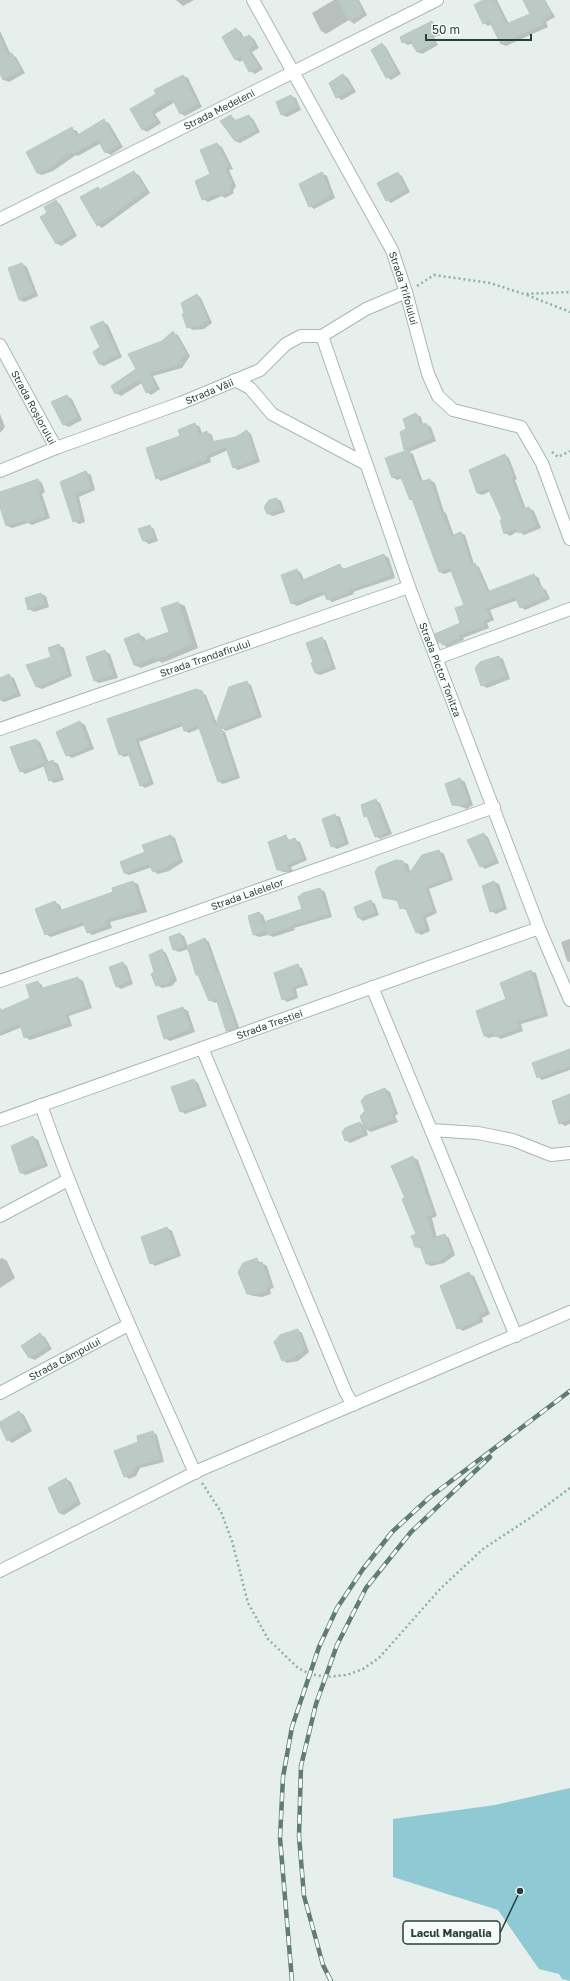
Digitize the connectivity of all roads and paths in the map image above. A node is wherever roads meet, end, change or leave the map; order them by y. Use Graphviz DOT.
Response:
graph roads {
  1 [pos="253,0"];
  2 [pos="437,0"];
  3 [pos="292,73"];
  4 [pos="0,219"];
  5 [pos="406,292"];
  6 [pos="570,292"];
  7 [pos="524,294"];
  8 [pos="570,312"];
  9 [pos="322,336"];
  10 [pos="0,345"];
  11 [pos="235,380"];
  12 [pos="56,448"];
  13 [pos="366,464"];
  14 [pos="0,472"];
  15 [pos="570,539"];
  16 [pos="409,587"];
  17 [pos="570,609"];
  18 [pos="437,658"];
  19 [pos="0,729"];
  20 [pos="494,807"];
  21 [pos="539,928"];
  22 [pos="0,981"];
  23 [pos="372,987"];
  24 [pos="570,1000"];
  25 [pos="202,1048"];
  26 [pos="41,1105"];
  27 [pos="0,1120"];
  28 [pos="431,1130"];
  29 [pos="570,1153"];
  30 [pos="68,1180"];
  31 [pos="0,1216"];
  32 [pos="570,1312"];
  33 [pos="128,1325"];
  34 [pos="516,1336"];
  35 [pos="0,1393"];
  36 [pos="353,1406"];
  37 [pos="194,1473"];
  38 [pos="570,1488"];
  39 [pos="0,1571"];
  1 -- 3 [label="street, Strada Trifoiului"];
  2 -- 3 [label="street, Strada Medeleni"];
  3 -- 4 [label="street, Strada Medeleni"];
  3 -- 5 [label="street, Strada Trifoiului"];
  5 -- 7 [label="path"];
  5 -- 9 [label="street"];
  5 -- 15 [label="street, Strada Trifoiului"];
  6 -- 7 [label="path"];
  7 -- 8 [label="path"];
  9 -- 11 [label="street, Strada Văii"];
  9 -- 13 [label="street, Strada Pictor Tonitza"];
  10 -- 12 [label="street, Strada Roșiorului"];
  11 -- 12 [label="street, Strada Văii"];
  11 -- 13 [label="street"];
  12 -- 14 [label="street, Strada Văii"];
  13 -- 16 [label="street, Strada Pictor Tonitza"];
  16 -- 18 [label="street, Strada Pictor Tonitza"];
  16 -- 19 [label="street, Strada Trandafirului"];
  17 -- 18 [label="street"];
  18 -- 20 [label="street, Strada Pictor Tonitza"];
  20 -- 21 [label="street, Strada Pictor Tonitza"];
  20 -- 22 [label="street, Strada Lalelelor"];
  21 -- 23 [label="street, Strada Trestiei"];
  21 -- 24 [label="street, Strada Pictor Tonitza"];
  23 -- 25 [label="street, Strada Trestiei"];
  23 -- 28 [label="street"];
  25 -- 26 [label="street, Strada Trestiei"];
  25 -- 36 [label="street"];
  26 -- 27 [label="street, Strada Trestiei"];
  26 -- 30 [label="street"];
  28 -- 29 [label="street"];
  28 -- 34 [label="street"];
  30 -- 31 [label="street"];
  30 -- 33 [label="street"];
  32 -- 34 [label="street"];
  33 -- 35 [label="street, Strada Câmpului"];
  33 -- 37 [label="street"];
  34 -- 36 [label="street"];
  36 -- 37 [label="street"];
  37 -- 38 [label="path"];
  37 -- 39 [label="street"];
}
